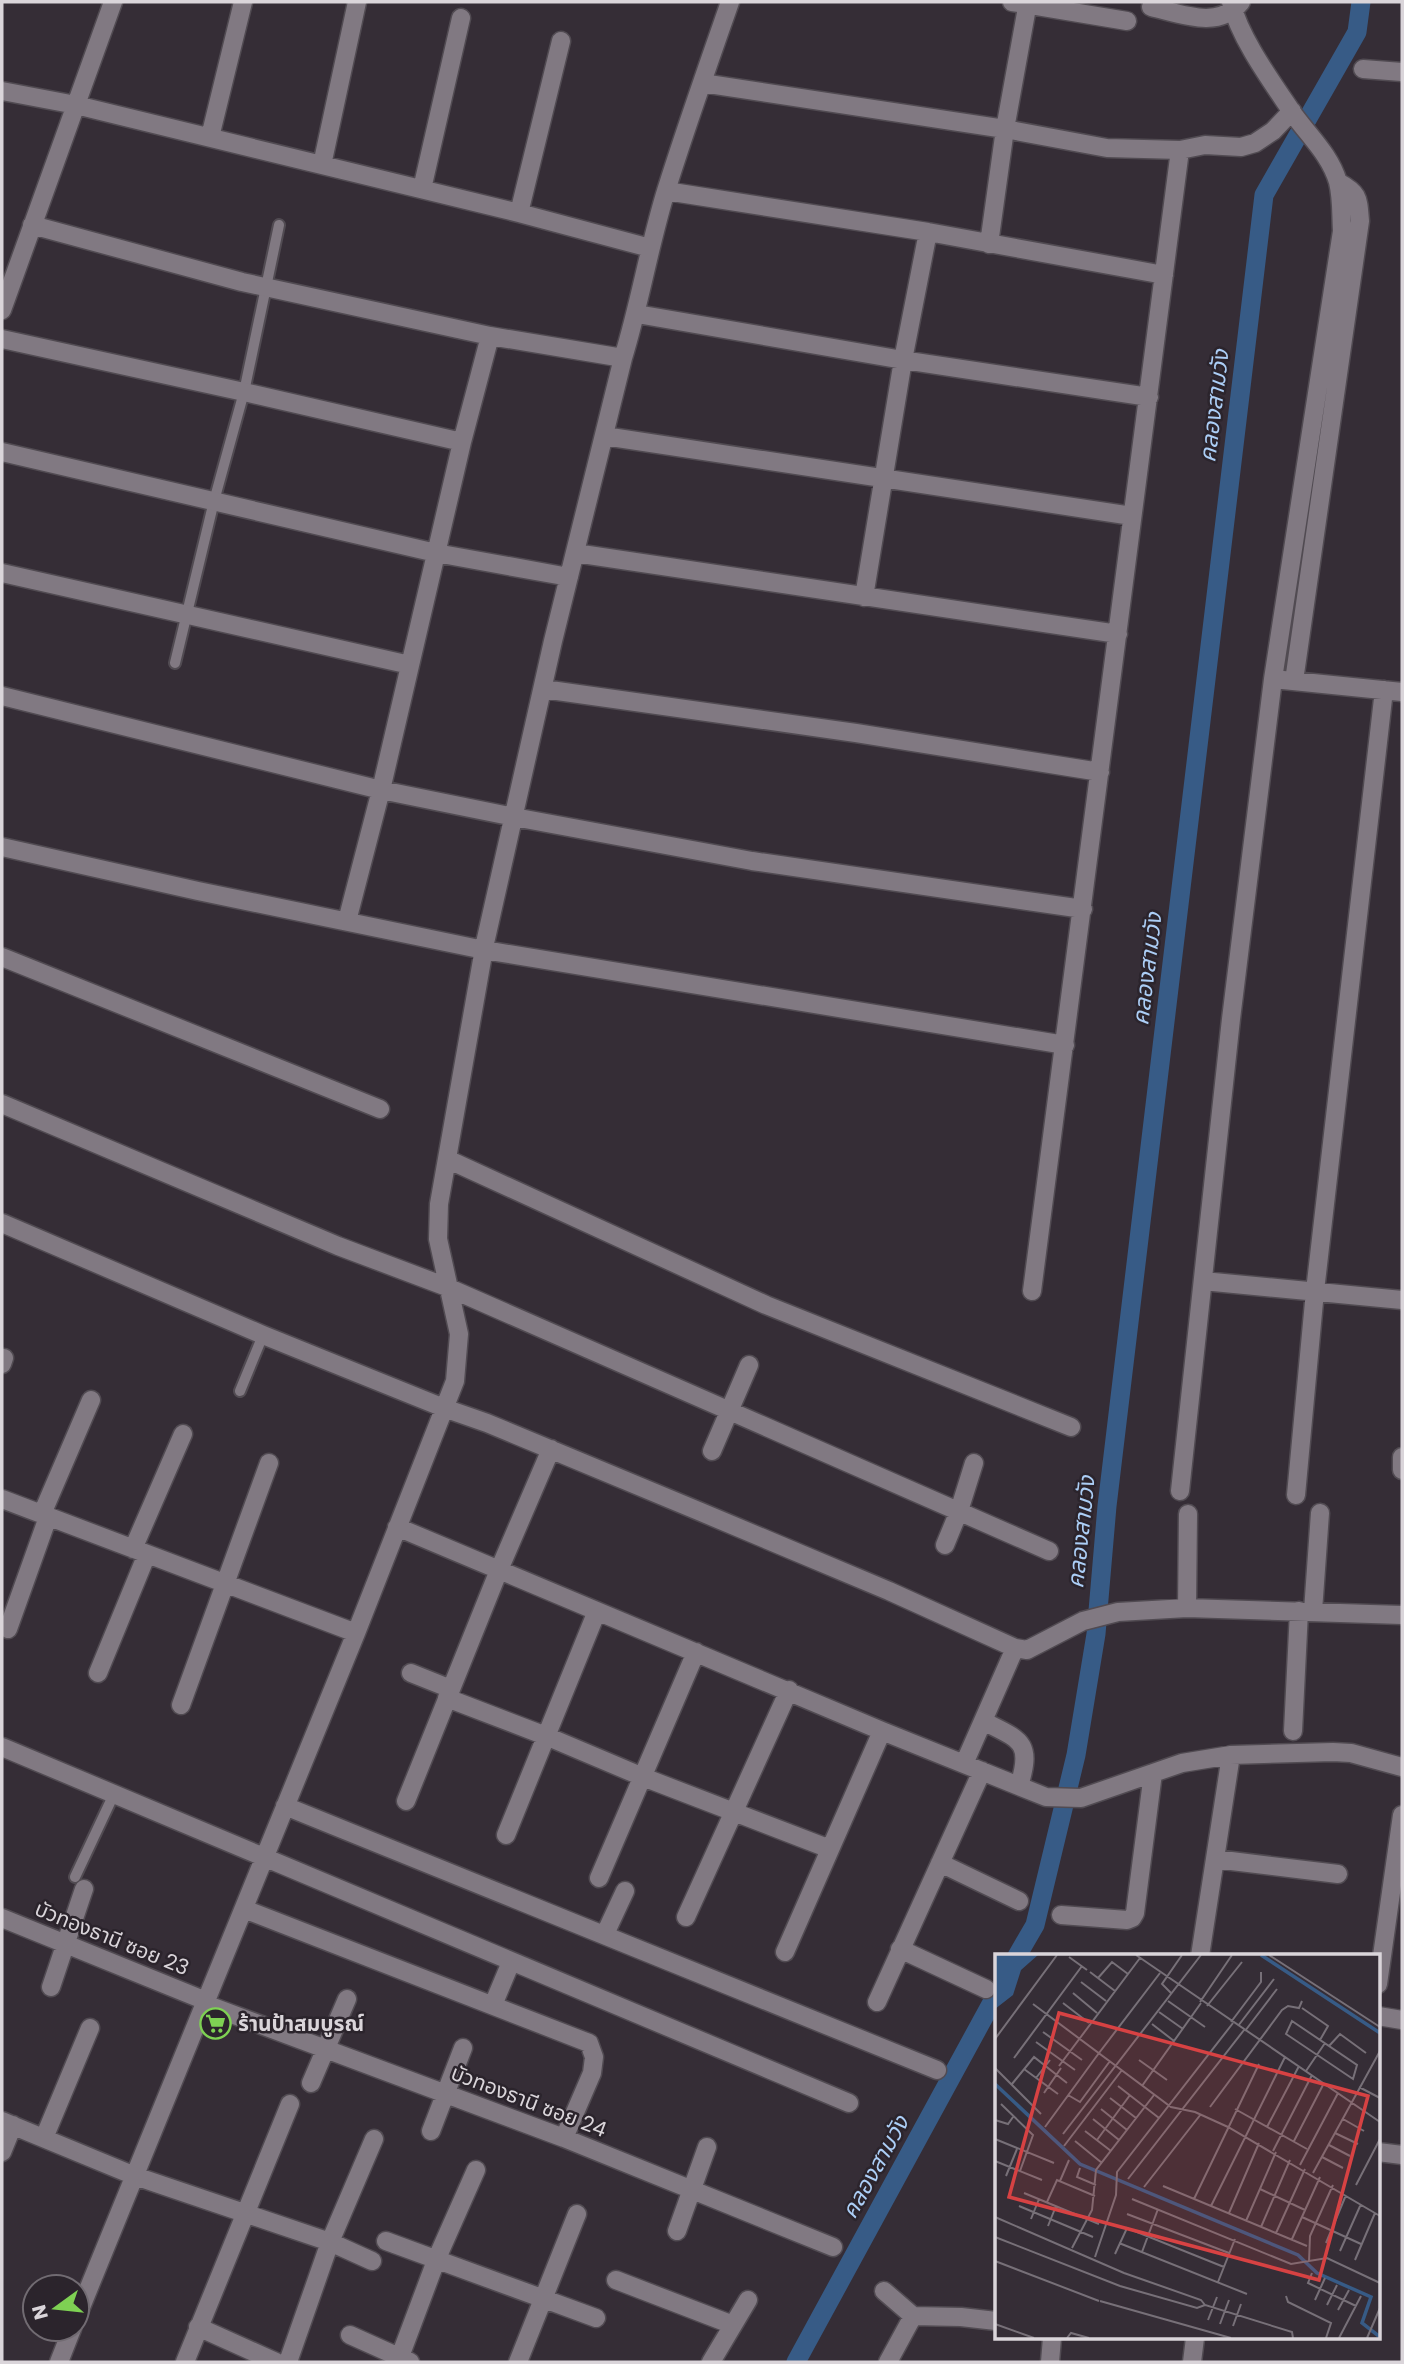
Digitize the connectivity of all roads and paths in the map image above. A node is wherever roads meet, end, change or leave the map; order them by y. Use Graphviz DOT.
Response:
graph roads {
  1 [pos="113,2"];
  2 [pos="243,2"];
  3 [pos="357,2"];
  4 [pos="730,2"];
  5 [pos="1023,2"];
  6 [pos="1236,5"];
  7 [pos="1151,7"];
  8 [pos="461,19"];
  9 [pos="1127,21"];
  10 [pos="561,41"];
  11 [pos="1363,69"];
  12 [pos="1402,72"];
  13 [pos="702,83"];
  14 [pos="2,90"];
  15 [pos="76,105"];
  16 [pos="1293,113"];
  17 [pos="1005,129"];
  18 [pos="210,137"];
  19 [pos="1180,150"];
  20 [pos="322,165"];
  21 [pos="1338,182"];
  22 [pos="422,189"];
  23 [pos="666,191"];
  24 [pos="520,213"];
  25 [pos="279,225"];
  26 [pos="32,226"];
  27 [pos="928,232"];
  28 [pos="989,244"];
  29 [pos="650,248"];
  30 [pos="1164,275"];
  31 [pos="265,288"];
  32 [pos="2,310"];
  33 [pos="637,314"];
  34 [pos="490,336"];
  35 [pos="2,339"];
  36 [pos="623,358"];
  37 [pos="903,360"];
  38 [pos="244,392"];
  39 [pos="1149,397"];
  40 [pos="604,436"];
  41 [pos="462,442"];
  42 [pos="2,452"];
  43 [pos="883,480"];
  44 [pos="214,501"];
  45 [pos="1132,516"];
  46 [pos="436,553"];
  47 [pos="575,553"];
  48 [pos="2,573"];
  49 [pos="569,577"];
  50 [pos="864,597"];
  51 [pos="187,616"];
  52 [pos="1118,634"];
  53 [pos="175,663"];
  54 [pos="410,665"];
  55 [pos="1273,679"];
  56 [pos="1294,681"];
  57 [pos="543,689"];
  58 [pos="1384,691"];
  59 [pos="1402,692"];
  60 [pos="2,696"];
  61 [pos="1100,772"];
  62 [pos="381,790"];
  63 [pos="514,817"];
  64 [pos="2,847"];
  65 [pos="1083,909"];
  66 [pos="347,921"];
  67 [pos="484,950"];
  68 [pos="2,957"];
  69 [pos="1065,1045"];
  70 [pos="2,1104"];
  71 [pos="380,1109"];
  72 [pos="447,1159"];
  73 [pos="2,1223"];
  74 [pos="1203,1281"];
  75 [pos="447,1287"];
  76 [pos="1032,1291"];
  77 [pos="1315,1291"];
  78 [pos="1402,1300"];
  79 [pos="263,1335"];
  80 [pos="749,1365"];
  81 [pos="240,1391"];
  82 [pos="91,1400"];
  83 [pos="444,1408"];
  84 [pos="730,1410"];
  85 [pos="1071,1427"];
  86 [pos="183,1434"];
  87 [pos="551,1450"];
  88 [pos="712,1451"];
  89 [pos="1402,1457"];
  90 [pos="269,1463"];
  91 [pos="974,1463"];
  92 [pos="1402,1470"];
  93 [pos="1180,1491"];
  94 [pos="1296,1495"];
  95 [pos="2,1499"];
  96 [pos="959,1511"];
  97 [pos="1320,1513"];
  98 [pos="1188,1514"];
  99 [pos="45,1515"];
  100 [pos="397,1527"];
  101 [pos="945,1545"];
  102 [pos="140,1551"];
  103 [pos="1049,1551"];
  104 [pos="499,1570"];
  105 [pos="223,1585"];
  106 [pos="1187,1608"];
  107 [pos="597,1611"];
  108 [pos="1306,1611"];
  109 [pos="1402,1615"];
  110 [pos="8,1629"];
  111 [pos="356,1633"];
  112 [pos="1015,1648"];
  113 [pos="696,1652"];
  114 [pos="99,1673"];
  115 [pos="411,1673"];
  116 [pos="789,1690"];
  117 [pos="449,1693"];
  118 [pos="181,1705"];
  119 [pos="983,1721"];
  120 [pos="882,1731"];
  121 [pos="1293,1731"];
  122 [pos="547,1736"];
  123 [pos="2,1748"];
  124 [pos="1231,1755"];
  125 [pos="964,1764"];
  126 [pos="1402,1767"];
  127 [pos="982,1771"];
  128 [pos="1153,1773"];
  129 [pos="643,1777"];
  130 [pos="1019,1786"];
  131 [pos="114,1794"];
  132 [pos="406,1801"];
  133 [pos="285,1806"];
  134 [pos="734,1812"];
  135 [pos="1402,1815"];
  136 [pos="506,1835"];
  137 [pos="830,1849"];
  138 [pos="265,1856"];
  139 [pos="1215,1859"];
  140 [pos="940,1863"];
  141 [pos="1338,1874"];
  142 [pos="599,1878"];
  143 [pos="80,1883"];
  144 [pos="625,1891"];
  145 [pos="1019,1901"];
  146 [pos="244,1909"];
  147 [pos="1061,1915"];
  148 [pos="687,1917"];
  149 [pos="2,1918"];
  150 [pos="605,1934"];
  151 [pos="64,1943"];
  152 [pos="900,1949"];
  153 [pos="785,1952"];
  154 [pos="1200,1954"];
  155 [pos="511,1962"];
  156 [pos="1380,1970"];
  157 [pos="51,1987"];
  158 [pos="986,1989"];
  159 [pos="347,1999"];
  160 [pos="877,2001"];
  161 [pos="205,2002"];
  162 [pos="493,2005"];
  163 [pos="1380,2016"];
  164 [pos="1402,2020"];
  165 [pos="90,2028"];
  166 [pos="463,2048"];
  167 [pos="326,2049"];
  168 [pos="937,2070"];
  169 [pos="311,2083"];
  170 [pos="447,2093"];
  171 [pos="849,2103"];
  172 [pos="290,2104"];
  173 [pos="7,2123"];
  174 [pos="431,2131"];
  175 [pos="44,2138"];
  176 [pos="564,2138"];
  177 [pos="373,2139"];
  178 [pos="707,2147"];
  179 [pos="2,2152"];
  180 [pos="1380,2152"];
  181 [pos="1402,2155"];
  182 [pos="476,2170"];
  183 [pos="135,2176"];
  184 [pos="692,2190"];
  185 [pos="245,2213"];
  186 [pos="577,2214"];
  187 [pos="677,2231"];
  188 [pos="386,2241"];
  189 [pos="330,2242"];
  190 [pos="833,2247"];
  191 [pos="437,2258"];
  192 [pos="372,2261"];
  193 [pos="616,2280"];
  194 [pos="91,2283"];
  195 [pos="884,2291"];
  196 [pos="544,2299"];
  197 [pos="748,2300"];
  198 [pos="913,2316"];
  199 [pos="596,2318"];
  200 [pos="995,2321"];
  201 [pos="733,2325"];
  202 [pos="198,2327"];
  203 [pos="350,2335"];
  204 [pos="1052,2340"];
  205 [pos="1195,2340"];
  206 [pos="66,2343"];
  207 [pos="403,2361"];
  208 [pos="59,2362"];
  209 [pos="185,2362"];
  210 [pos="276,2362"];
  211 [pos="289,2362"];
  212 [pos="518,2362"];
  213 [pos="711,2362"];
  214 [pos="887,2362"];
  215 [pos="1050,2362"];
  216 [pos="1192,2362"];
  1 -- 15 [label="street"];
  2 -- 18 [label="street"];
  3 -- 20 [label="street"];
  4 -- 13 [label="street"];
  5 -- 9 [label="street"];
  5 -- 17 [label="street"];
  6 -- 7 [label="street"];
  6 -- 16 [label="street"];
  8 -- 22 [label="street"];
  10 -- 24 [label="street"];
  11 -- 12 [label="street"];
  13 -- 17 [label="street"];
  13 -- 23 [label="street"];
  14 -- 15 [label="street"];
  15 -- 18 [label="street"];
  15 -- 26 [label="street"];
  16 -- 19 [label="street"];
  16 -- 21 [label="street"];
  17 -- 19 [label="street"];
  17 -- 28 [label="street"];
  18 -- 20 [label="street"];
  19 -- 30 [label="street"];
  20 -- 22 [label="street"];
  21 -- 55 [label="street"];
  21 -- 56 [label="street"];
  22 -- 24 [label="street"];
  23 -- 27 [label="street"];
  23 -- 29 [label="street"];
  24 -- 29 [label="street"];
  25 -- 31 [label="lane"];
  26 -- 31 [label="street"];
  26 -- 32 [label="street"];
  27 -- 28 [label="street"];
  27 -- 37 [label="street"];
  28 -- 30 [label="street"];
  29 -- 33 [label="street"];
  30 -- 39 [label="street"];
  31 -- 34 [label="street"];
  31 -- 38 [label="lane"];
  33 -- 36 [label="street"];
  33 -- 37 [label="street"];
  34 -- 36 [label="street"];
  34 -- 41 [label="street"];
  35 -- 38 [label="street"];
  36 -- 40 [label="street"];
  37 -- 39 [label="street"];
  37 -- 43 [label="street"];
  38 -- 41 [label="street"];
  38 -- 44 [label="lane"];
  39 -- 45 [label="street"];
  40 -- 43 [label="street"];
  40 -- 47 [label="street"];
  41 -- 46 [label="street"];
  42 -- 44 [label="street"];
  43 -- 45 [label="street"];
  43 -- 50 [label="street"];
  44 -- 46 [label="street"];
  44 -- 51 [label="lane"];
  45 -- 52 [label="street"];
  46 -- 49 [label="street"];
  46 -- 54 [label="street"];
  47 -- 49 [label="street"];
  47 -- 50 [label="street"];
  48 -- 51 [label="street"];
  49 -- 57 [label="street"];
  50 -- 52 [label="street"];
  51 -- 53 [label="lane"];
  51 -- 54 [label="street"];
  52 -- 61 [label="street"];
  54 -- 62 [label="street"];
  55 -- 56 [label="street"];
  55 -- 74 [label="street"];
  56 -- 58 [label="street"];
  57 -- 61 [label="street"];
  57 -- 63 [label="street"];
  58 -- 59 [label="street"];
  58 -- 77 [label="street"];
  60 -- 62 [label="street"];
  61 -- 65 [label="street"];
  62 -- 63 [label="street"];
  62 -- 66 [label="street"];
  63 -- 65 [label="street"];
  63 -- 67 [label="street"];
  64 -- 66 [label="street"];
  65 -- 69 [label="street"];
  66 -- 67 [label="street"];
  67 -- 69 [label="street"];
  67 -- 72 [label="street"];
  68 -- 71 [label="street"];
  69 -- 76 [label="street"];
  70 -- 75 [label="street"];
  72 -- 75 [label="street"];
  72 -- 85 [label="street"];
  73 -- 79 [label="street"];
  74 -- 77 [label="street"];
  74 -- 93 [label="street"];
  75 -- 83 [label="street"];
  75 -- 84 [label="street"];
  77 -- 78 [label="street"];
  77 -- 94 [label="street"];
  79 -- 81 [label="lane"];
  79 -- 83 [label="street"];
  80 -- 84 [label="street"];
  82 -- 99 [label="street"];
  83 -- 87 [label="street"];
  83 -- 100 [label="street"];
  84 -- 88 [label="street"];
  84 -- 96 [label="street"];
  86 -- 102 [label="street"];
  87 -- 104 [label="street"];
  87 -- 112 [label="street"];
  89 -- 92 [label="street"];
  90 -- 105 [label="street"];
  91 -- 96 [label="street"];
  95 -- 99 [label="street"];
  96 -- 101 [label="street"];
  96 -- 103 [label="street"];
  97 -- 108 [label="street"];
  98 -- 106 [label="street"];
  99 -- 102 [label="street"];
  99 -- 110 [label="street"];
  100 -- 104 [label="street"];
  100 -- 111 [label="street"];
  102 -- 105 [label="street"];
  102 -- 114 [label="street"];
  104 -- 107 [label="street"];
  104 -- 117 [label="street"];
  105 -- 111 [label="street"];
  105 -- 118 [label="street"];
  106 -- 108 [label="street"];
  106 -- 112 [label="street"];
  107 -- 113 [label="street"];
  107 -- 122 [label="street"];
  108 -- 109 [label="street"];
  108 -- 121 [label="street"];
  111 -- 133 [label="street"];
  112 -- 119 [label="street"];
  113 -- 116 [label="street"];
  113 -- 129 [label="street"];
  115 -- 117 [label="street"];
  116 -- 120 [label="street"];
  116 -- 134 [label="street"];
  117 -- 122 [label="street"];
  117 -- 132 [label="street"];
  119 -- 125 [label="street"];
  119 -- 130 [label="street"];
  120 -- 125 [label="street"];
  120 -- 137 [label="street"];
  122 -- 129 [label="street"];
  122 -- 136 [label="street"];
  123 -- 131 [label="street"];
  124 -- 126 [label="street"];
  124 -- 128 [label="street"];
  124 -- 139 [label="street"];
  125 -- 127 [label="street"];
  127 -- 130 [label="street"];
  127 -- 140 [label="street"];
  128 -- 130 [label="street"];
  128 -- 147 [label="street"];
  129 -- 134 [label="street"];
  129 -- 142 [label="street"];
  131 -- 138 [label="street"];
  131 -- 143 [label="lane"];
  133 -- 138 [label="street"];
  133 -- 150 [label="street"];
  134 -- 137 [label="street"];
  134 -- 148 [label="street"];
  135 -- 156 [label="street"];
  137 -- 153 [label="street"];
  138 -- 146 [label="street"];
  138 -- 155 [label="street"];
  139 -- 141 [label="street"];
  139 -- 154 [label="street"];
  140 -- 145 [label="street"];
  140 -- 152 [label="street"];
  143 -- 151 [label="street"];
  144 -- 150 [label="street"];
  146 -- 161 [label="street"];
  146 -- 162 [label="street"];
  149 -- 151 [label="street, บัวทองธานี ซอย 23"];
  150 -- 168 [label="street"];
  151 -- 157 [label="street"];
  151 -- 161 [label="street, บัวทองธานี ซอย 23"];
  152 -- 158 [label="street"];
  152 -- 160 [label="street"];
  155 -- 162 [label="street"];
  155 -- 171 [label="street"];
  159 -- 167 [label="street"];
  161 -- 167 [label="street, บัวทองธานี ซอย 24"];
  161 -- 183 [label="street"];
  162 -- 176 [label="street"];
  163 -- 164 [label="street"];
  165 -- 175 [label="street"];
  166 -- 170 [label="street"];
  167 -- 169 [label="street"];
  167 -- 170 [label="street, บัวทองธานี ซอย 24"];
  170 -- 174 [label="street"];
  170 -- 176 [label="street, บัวทองธานี ซอย 24"];
  172 -- 185 [label="street"];
  173 -- 175 [label="street"];
  173 -- 179 [label="street"];
  175 -- 183 [label="street"];
  176 -- 184 [label="street, บัวทองธานี ซอย 24"];
  177 -- 189 [label="street"];
  178 -- 184 [label="street"];
  180 -- 181 [label="street"];
  182 -- 191 [label="street"];
  183 -- 185 [label="street"];
  183 -- 194 [label="street"];
  184 -- 187 [label="street"];
  184 -- 190 [label="street, บัวทองธานี ซอย 24"];
  185 -- 189 [label="street"];
  185 -- 202 [label="street"];
  186 -- 196 [label="street"];
  188 -- 191 [label="street"];
  189 -- 192 [label="street"];
  189 -- 211 [label="street"];
  191 -- 196 [label="street"];
  191 -- 207 [label="street"];
  193 -- 201 [label="street"];
  195 -- 198 [label="street"];
  196 -- 199 [label="street"];
  196 -- 212 [label="street"];
  197 -- 201 [label="street"];
  198 -- 200 [label="street"];
  198 -- 214 [label="street"];
  201 -- 213 [label="street"];
  202 -- 209 [label="street"];
  202 -- 210 [label="street"];
  203 -- 207 [label="street"];
  204 -- 215 [label="street"];
  205 -- 216 [label="street"];
  206 -- 208 [label="street"];
}
